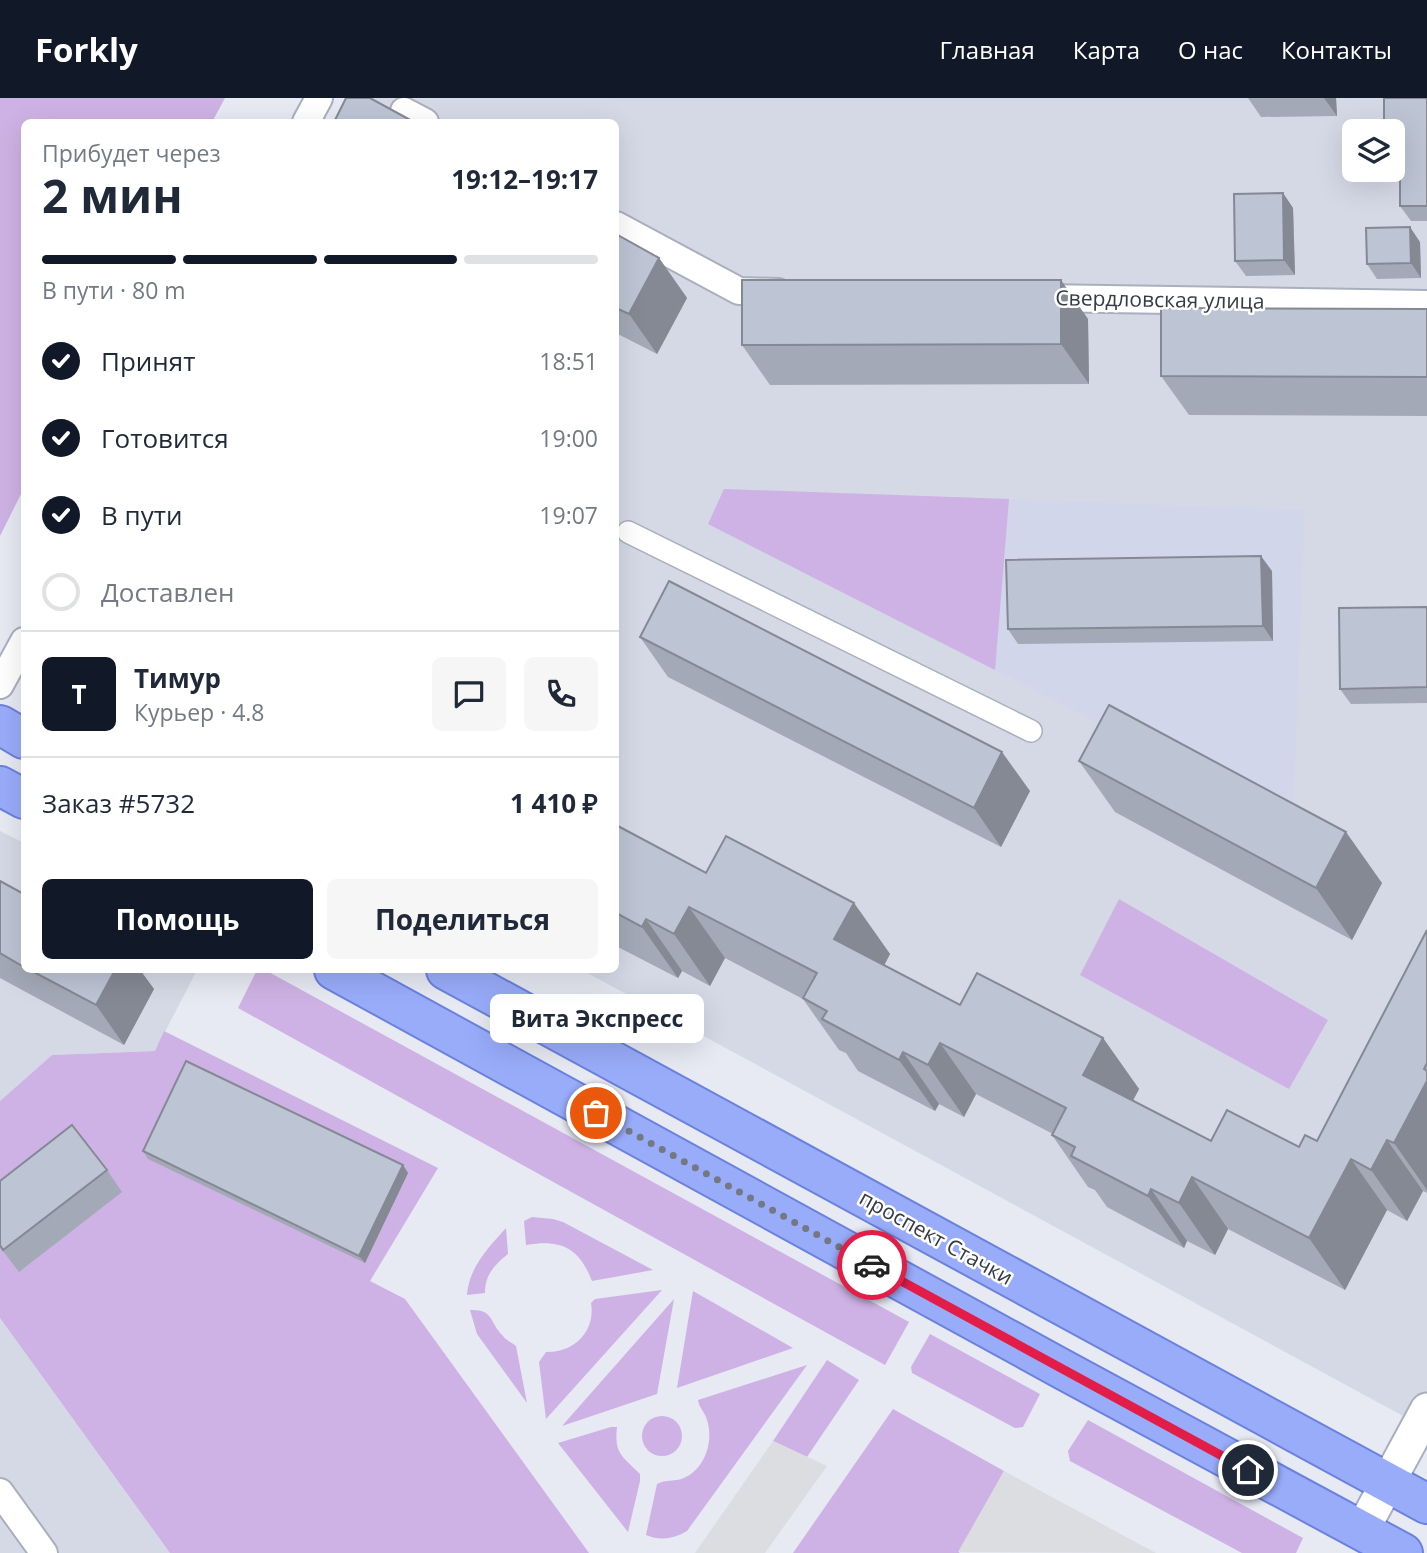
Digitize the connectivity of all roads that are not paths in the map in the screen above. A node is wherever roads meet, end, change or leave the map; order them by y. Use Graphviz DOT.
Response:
graph roads {
  1 [pos="318,98"];
  2 [pos="308,119"];
  3 [pos="619,227"];
  4 [pos="808,292"];
  5 [pos="1015,298"];
  6 [pos="1427,304"];
  7 [pos="628,532"];
  8 [pos="21,646"];
  9 [pos="0,685"];
  10 [pos="0,725"];
  11 [pos="1031,731"];
  12 [pos="21,737"];
  13 [pos="0,786"];
  14 [pos="21,797"];
  15 [pos="339,973"];
  16 [pos="452,973"];
  17 [pos="1427,1410"];
  18 [pos="1388,1483"];
  19 [pos="0,1492"];
  20 [pos="1427,1504"];
  21 [pos="1362,1530"];
  22 [pos="44,1553"];
  23 [pos="1404,1553"];
  1 -- 2 [label="street"];
  3 -- 4 [label="street"];
  5 -- 6 [label="street, Свердловская улица"];
  7 -- 11 [label="street"];
  8 -- 9 [label="street"];
  10 -- 12 [label="main road"];
  13 -- 14 [label="main road"];
  15 -- 21 [label="main road"];
  16 -- 18 [label="main road, проспект Стачки"];
  17 -- 18 [label="street"];
  18 -- 20 [label="main road, проспект Стачки"];
  18 -- 21 [label="street"];
  19 -- 22 [label="street"];
  21 -- 23 [label="main road"];
}
